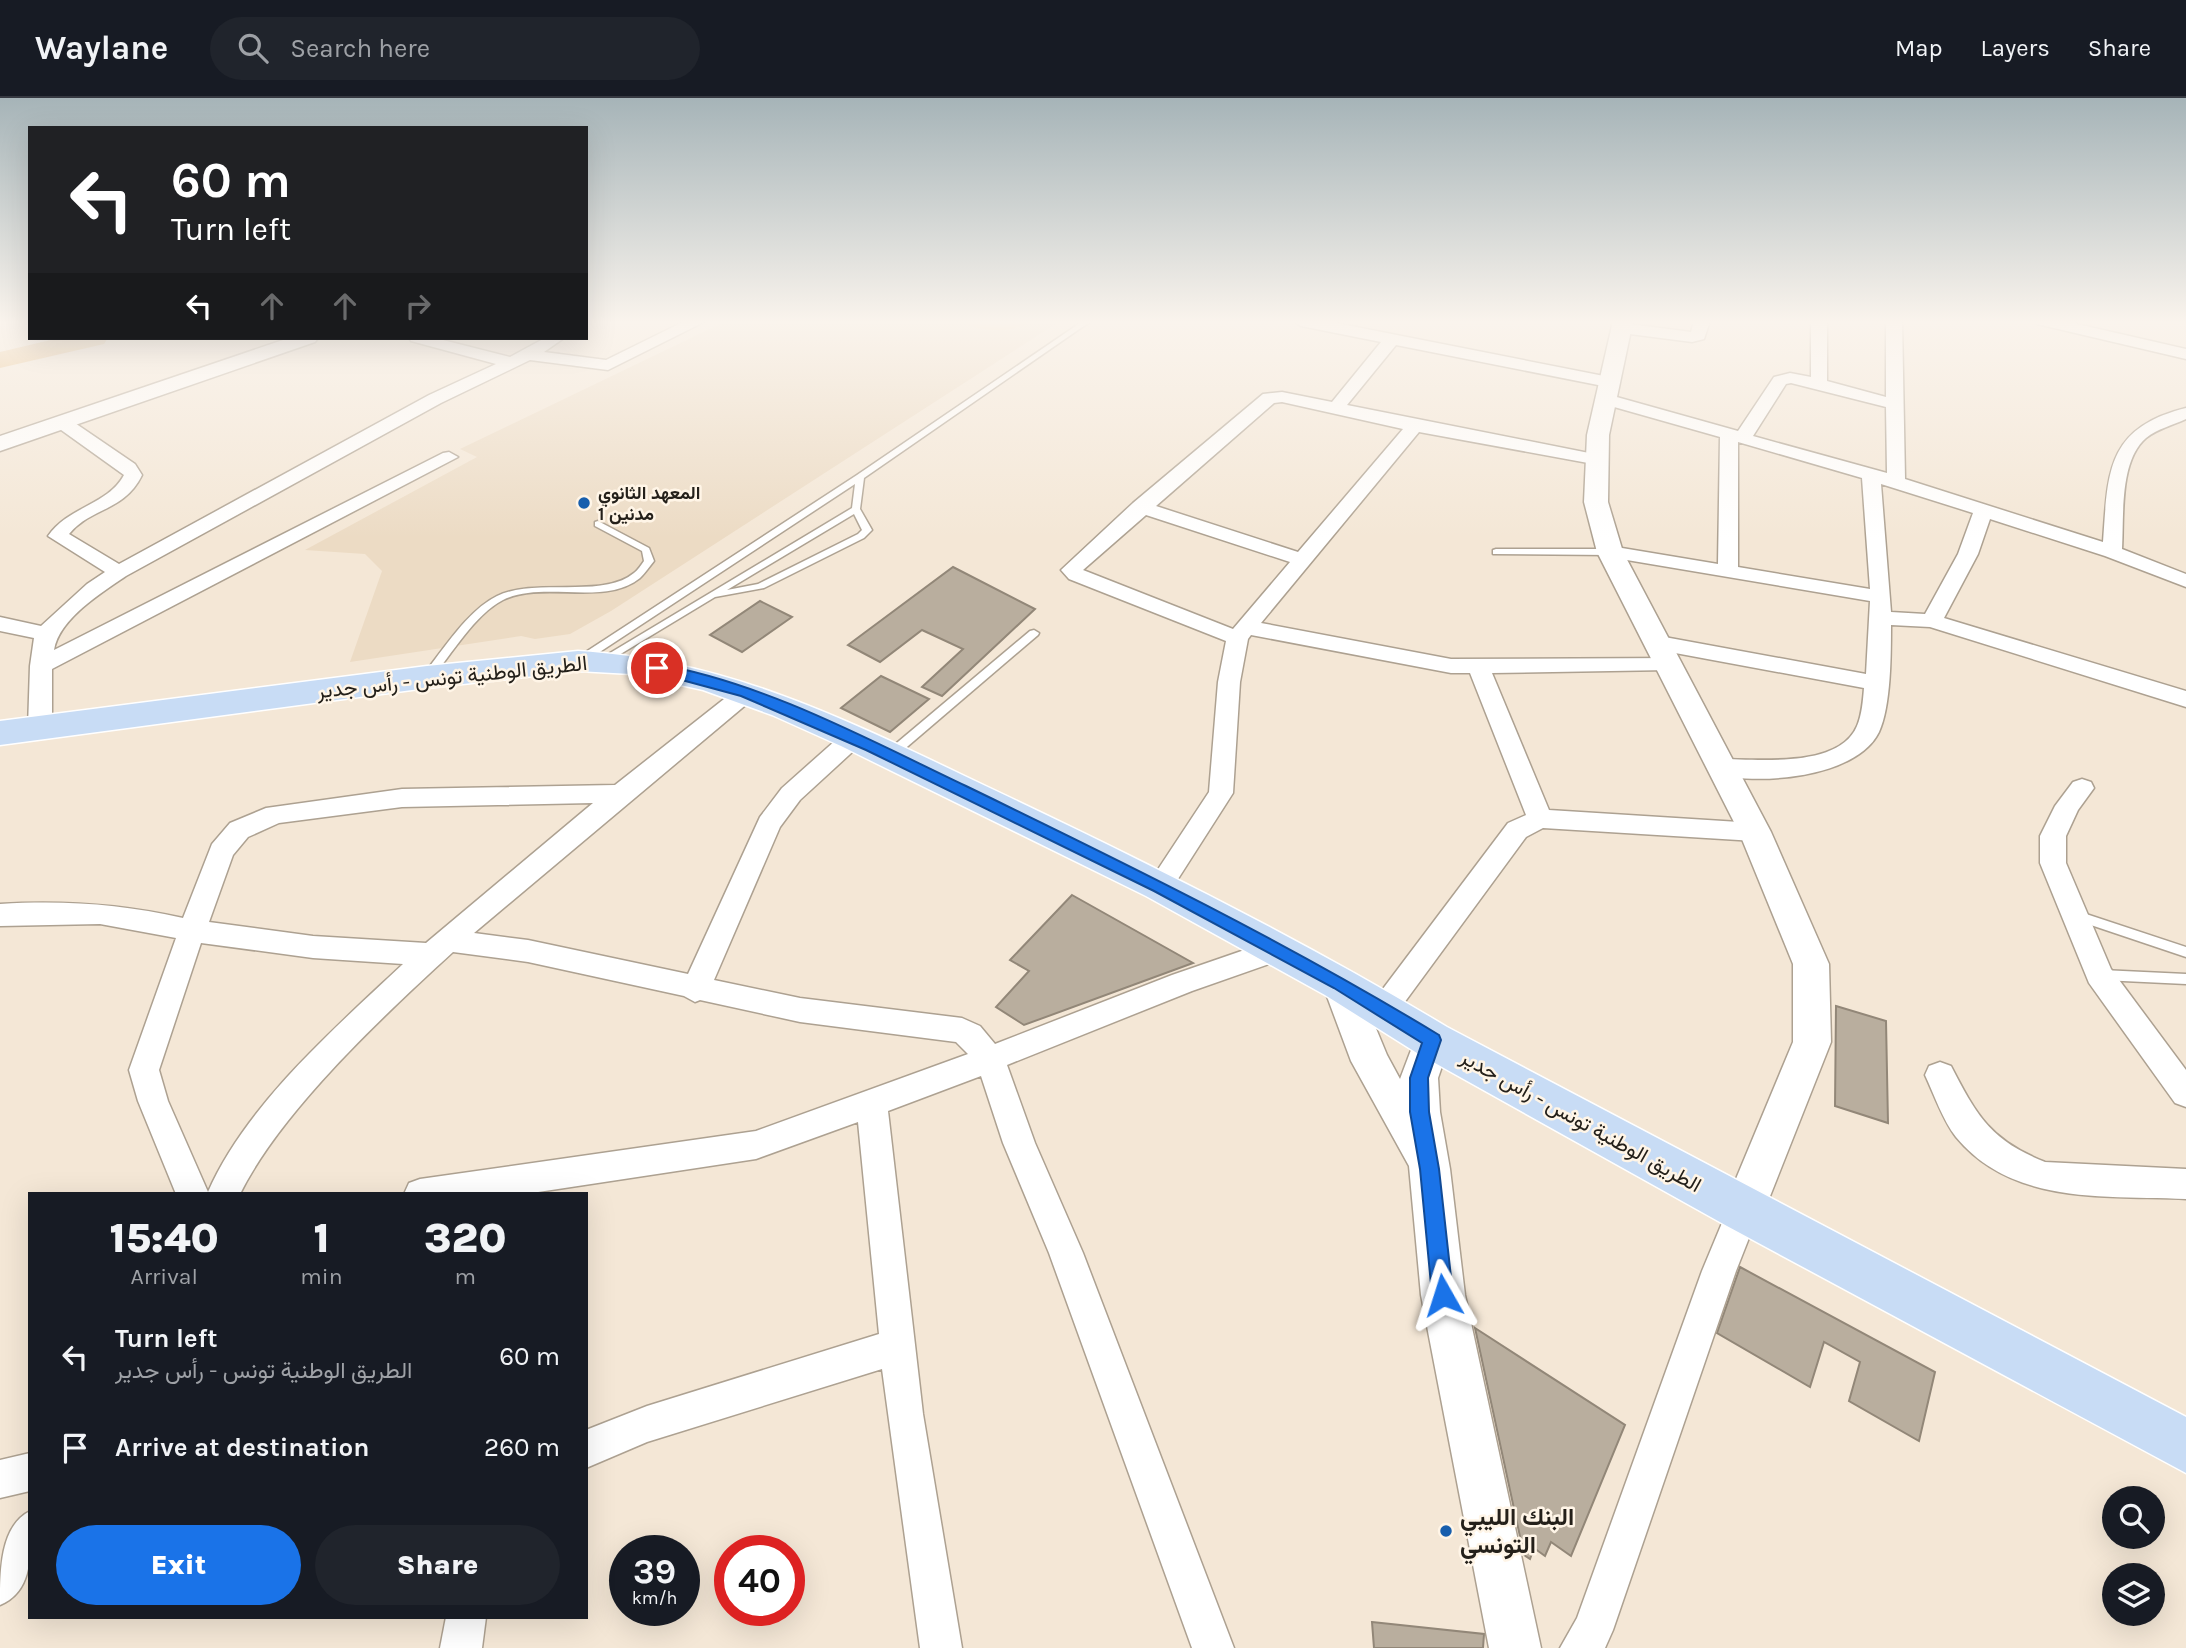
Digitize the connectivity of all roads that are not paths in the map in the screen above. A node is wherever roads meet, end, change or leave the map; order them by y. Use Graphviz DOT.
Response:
graph roads {
  1 [pos="147,393"];
  2 [pos="447,393"];
  3 [pos="982,393"];
  4 [pos="1348,393"];
  5 [pos="1606,393"];
  6 [pos="1616,393"];
  7 [pos="1770,393"];
  8 [pos="1854,393"];
  9 [pos="1897,393"];
  10 [pos="1897,405"];
  11 [pos="1336,408"];
  12 [pos="2186,413"];
  13 [pos="63,422"];
  14 [pos="2161,422"];
  15 [pos="1415,426"];
  16 [pos="2186,426"];
  17 [pos="1736,436"];
  18 [pos="0,444"];
  19 [pos="449,457"];
  20 [pos="1599,460"];
  21 [pos="1871,475"];
  22 [pos="860,477"];
  23 [pos="1896,482"];
  24 [pos="842,503"];
  25 [pos="1140,507"];
  26 [pos="1984,510"];
  27 [pos="598,524"];
  28 [pos="1496,552"];
  29 [pos="1610,552"];
  30 [pos="2112,552"];
  31 [pos="1303,560"];
  32 [pos="1728,571"];
  33 [pos="119,572"];
  34 [pos="2181,580"];
  35 [pos="711,596"];
  36 [pos="2186,601"];
  37 [pos="1882,607"];
  38 [pos="1932,621"];
  39 [pos="0,624"];
  40 [pos="1034,633"];
  41 [pos="1242,633"];
  42 [pos="46,634"];
  43 [pos="1664,653"];
  44 [pos="589,661"];
  45 [pos="41,666"];
  46 [pos="1479,667"];
  47 [pos="427,677"];
  48 [pos="1875,683"];
  49 [pos="746,693"];
  50 [pos="2186,699"];
  51 [pos="40,728"];
  52 [pos="0,733"];
  53 [pos="853,738"];
  54 [pos="889,756"];
  55 [pos="1719,767"];
  56 [pos="2082,788"];
  57 [pos="622,794"];
  58 [pos="1540,819"];
  59 [pos="1755,832"];
  60 [pos="1160,886"];
  61 [pos="0,915"];
  62 [pos="2077,916"];
  63 [pos="194,931"];
  64 [pos="440,947"];
  65 [pos="1276,950"];
  66 [pos="2186,952"];
  67 [pos="2099,975"];
  68 [pos="2186,979"];
  69 [pos="1340,984"];
  70 [pos="695,990"];
  71 [pos="1384,1010"];
  72 [pos="1432,1040"];
  73 [pos="990,1059"];
  74 [pos="1940,1074"];
  75 [pos="2186,1094"];
  76 [pos="872,1103"];
  77 [pos="1430,1169"];
  78 [pos="2186,1184"];
  79 [pos="191,1192"];
  80 [pos="224,1192"];
  81 [pos="434,1192"];
  82 [pos="1744,1210"];
  83 [pos="898,1346"];
  84 [pos="2186,1446"];
  85 [pos="588,1448"];
  86 [pos="28,1472"];
  87 [pos="0,1479"];
  88 [pos="28,1534"];
  89 [pos="0,1585"];
  90 [pos="466,1619"];
  91 [pos="461,1648"];
  92 [pos="941,1648"];
  93 [pos="1213,1648"];
  94 [pos="1515,1648"];
  95 [pos="1581,1648"];
  1 -- 13 [label="street"];
  2 -- 33 [label="street"];
  3 -- 22 [label="lane"];
  4 -- 11 [label="street"];
  5 -- 20 [label="street"];
  6 -- 17 [label="street"];
  7 -- 17 [label="street"];
  8 -- 10 [label="street"];
  9 -- 10 [label="street"];
  10 -- 23 [label="street"];
  11 -- 15 [label="street"];
  11 -- 25 [label="street"];
  12 -- 14 [label="street"];
  13 -- 18 [label="street"];
  13 -- 33 [label="street"];
  14 -- 16 [label="street"];
  14 -- 30 [label="street"];
  15 -- 20 [label="street"];
  15 -- 31 [label="street"];
  17 -- 21 [label="street"];
  17 -- 32 [label="street"];
  19 -- 45 [label="street"];
  20 -- 29 [label="street"];
  21 -- 23 [label="street"];
  21 -- 37 [label="street"];
  22 -- 24 [label="lane"];
  22 -- 24 [label="lane"];
  23 -- 26 [label="street"];
  24 -- 35 [label="lane"];
  24 -- 35 [label="lane"];
  24 -- 44 [label="lane"];
  25 -- 31 [label="street"];
  25 -- 41 [label="street"];
  26 -- 30 [label="street"];
  26 -- 38 [label="street"];
  27 -- 47 [label="lane"];
  28 -- 29 [label="lane"];
  29 -- 32 [label="street"];
  29 -- 43 [label="street"];
  30 -- 34 [label="street"];
  31 -- 41 [label="street"];
  32 -- 37 [label="street"];
  33 -- 42 [label="street"];
  34 -- 36 [label="street"];
  35 -- 44 [label="lane"];
  37 -- 38 [label="street"];
  37 -- 48 [label="street"];
  38 -- 50 [label="street"];
  39 -- 42 [label="street"];
  40 -- 54 [label="lane"];
  41 -- 46 [label="street"];
  41 -- 60 [label="street"];
  42 -- 45 [label="street"];
  43 -- 46 [label="street"];
  43 -- 48 [label="street"];
  43 -- 55 [label="street"];
  44 -- 47 [label="main road, الطريق الوطنية تونس - رأس جدير"];
  44 -- 49 [label="main road, الطريق الوطنية تونس - رأس جدير"];
  45 -- 51 [label="street"];
  46 -- 58 [label="street"];
  47 -- 51 [label="main road, الطريق الوطنية تونس - رأس جدير"];
  48 -- 55 [label="street"];
  49 -- 53 [label="main road, الطريق الوطنية تونس - رأس جدير"];
  49 -- 57 [label="street"];
  51 -- 52 [label="main road, الطريق الوطنية تونس - رأس جدير"];
  53 -- 54 [label="main road, الطريق الوطنية تونس - رأس جدير"];
  53 -- 70 [label="street"];
  54 -- 60 [label="main road, الطريق الوطنية تونس - رأس جدير"];
  55 -- 59 [label="street"];
  56 -- 62 [label="street"];
  57 -- 63 [label="street"];
  57 -- 64 [label="street"];
  58 -- 59 [label="street"];
  58 -- 71 [label="street"];
  59 -- 82 [label="street"];
  60 -- 65 [label="main road, الطريق الوطنية تونس - رأس جدير"];
  61 -- 63 [label="street"];
  62 -- 66 [label="lane"];
  62 -- 67 [label="street"];
  63 -- 64 [label="street"];
  63 -- 79 [label="street"];
  64 -- 70 [label="street"];
  64 -- 80 [label="street"];
  65 -- 69 [label="main road, الطريق الوطنية تونس - رأس جدير"];
  65 -- 73 [label="street"];
  67 -- 68 [label="lane"];
  67 -- 75 [label="street"];
  69 -- 71 [label="main road, الطريق الوطنية تونس - رأس جدير"];
  69 -- 77 [label="street"];
  70 -- 73 [label="street"];
  71 -- 72 [label="main road, الطريق الوطنية تونس - رأس جدير"];
  72 -- 77 [label="street"];
  72 -- 82 [label="main road, الطريق الوطنية تونس - رأس جدير"];
  73 -- 76 [label="street"];
  73 -- 93 [label="street"];
  74 -- 78 [label="street"];
  76 -- 81 [label="street"];
  76 -- 83 [label="street"];
  77 -- 94 [label="street"];
  82 -- 84 [label="main road, الطريق الوطنية تونس - رأس جدير"];
  82 -- 95 [label="street"];
  83 -- 85 [label="street"];
  83 -- 92 [label="street"];
  86 -- 87 [label="street"];
  88 -- 89 [label="street"];
  90 -- 91 [label="street"];
}
